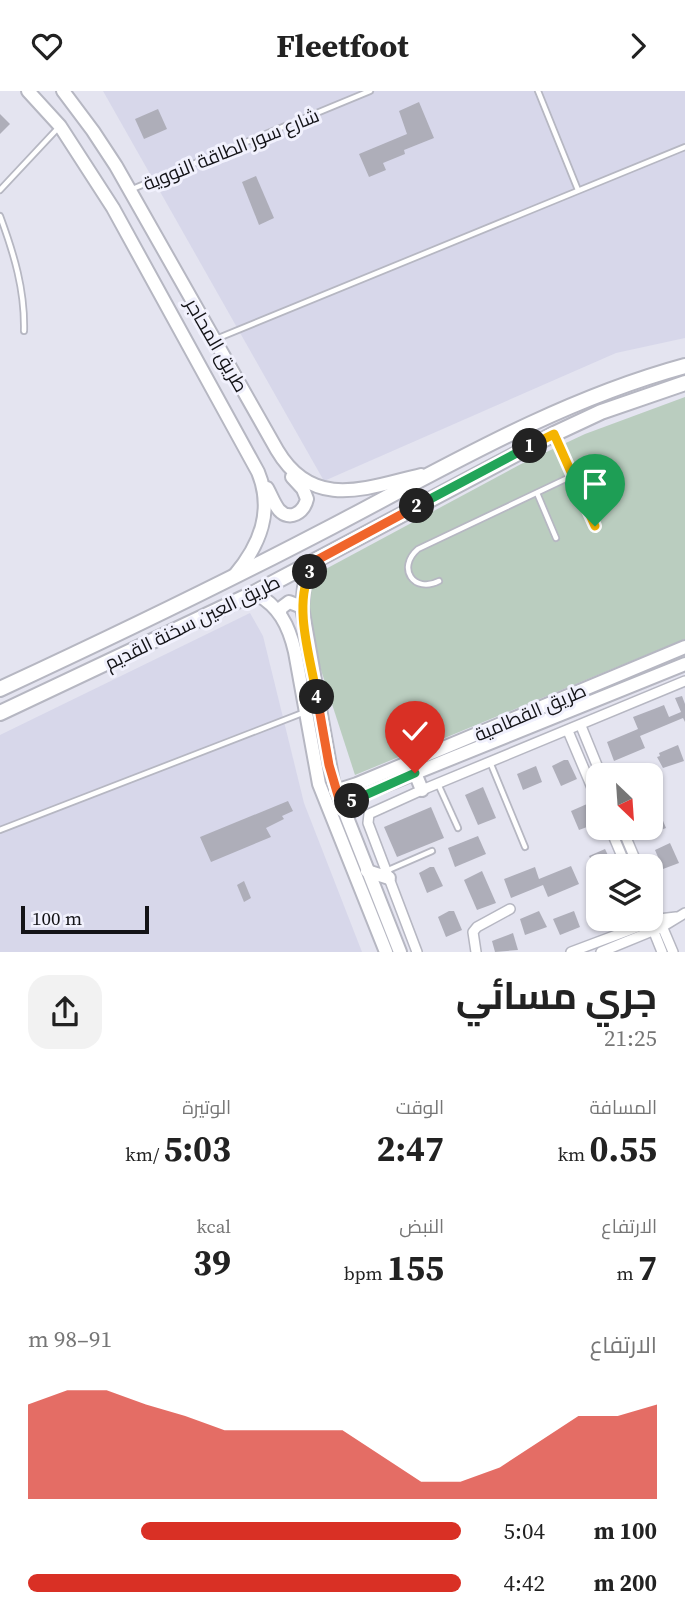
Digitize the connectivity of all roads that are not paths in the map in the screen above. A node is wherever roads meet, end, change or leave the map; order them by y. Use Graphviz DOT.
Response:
graph roads {
  1 [pos="29,91"];
  2 [pos="63,91"];
  3 [pos="370,91"];
  4 [pos="538,91"];
  5 [pos="60,127"];
  6 [pos="685,147"];
  7 [pos="0,190"];
  8 [pos="130,190"];
  9 [pos="578,190"];
  10 [pos="0,216"];
  11 [pos="24,331"];
  12 [pos="214,340"];
  13 [pos="685,366"];
  14 [pos="685,383"];
  15 [pos="554,434"];
  16 [pos="284,461"];
  17 [pos="258,472"];
  18 [pos="435,472"];
  19 [pos="572,476"];
  20 [pos="537,493"];
  21 [pos="595,526"];
  22 [pos="556,538"];
  23 [pos="317,560"];
  24 [pos="231,579"];
  25 [pos="439,581"];
  26 [pos="254,593"];
  27 [pos="302,607"];
  28 [pos="280,612"];
  29 [pos="685,647"];
  30 [pos="685,664"];
  31 [pos="685,681"];
  32 [pos="0,689"];
  33 [pos="306,711"];
  34 [pos="0,713"];
  35 [pos="581,726"];
  36 [pos="568,731"];
  37 [pos="490,762"];
  38 [pos="596,763"];
  39 [pos="415,773"];
  40 [pos="586,774"];
  41 [pos="438,783"];
  42 [pos="422,790"];
  43 [pos="335,791"];
  44 [pos="342,809"];
  45 [pos="458,828"];
  46 [pos="0,830"];
  47 [pos="525,847"];
  48 [pos="432,851"];
  49 [pos="367,871"];
  50 [pos="387,875"];
  51 [pos="510,909"];
  52 [pos="680,915"];
  53 [pos="663,921"];
  54 [pos="634,931"];
  55 [pos="642,931"];
  56 [pos="657,931"];
  57 [pos="660,931"];
  58 [pos="386,952"];
  59 [pos="400,952"];
  60 [pos="417,952"];
  61 [pos="476,952"];
  62 [pos="571,952"];
  63 [pos="601,952"];
  64 [pos="662,952"];
  65 [pos="673,952"];
  1 -- 5 [label="street, طريق المحاجر"];
  2 -- 8 [label="street, طريق المحاجر"];
  3 -- 8 [label="lane, شارع سور الطاقة النووية"];
  4 -- 9 [label="lane"];
  5 -- 7 [label="lane"];
  5 -- 17 [label="street, طريق المحاجر"];
  6 -- 9 [label="lane"];
  8 -- 12 [label="street, طريق المحاجر"];
  9 -- 12 [label="lane"];
  10 -- 11 [label="lane"];
  12 -- 16 [label="street, طريق المحاجر"];
  13 -- 18 [label="main road, طريق العين سخنة القديم"];
  14 -- 15 [label="main road, طريق العين سخنة القديم"];
  15 -- 19 [label="lane"];
  15 -- 23 [label="main road, طريق العين سخنة القديم"];
  16 -- 17 [label="street"];
  16 -- 18 [label="street, طريق المحاجر"];
  17 -- 24 [label="street, طريق المحاجر"];
  18 -- 24 [label="main road, طريق العين سخنة القديم"];
  19 -- 20 [label="lane"];
  19 -- 21 [label="lane"];
  20 -- 22 [label="lane"];
  20 -- 25 [label="lane"];
  23 -- 26 [label="main road, طريق العين سخنة القديم"];
  23 -- 27 [label="street"];
  24 -- 32 [label="main road, طريق العين سخنة القديم"];
  26 -- 28 [label="street"];
  26 -- 34 [label="main road, طريق العين سخنة القديم"];
  27 -- 28 [label="street"];
  27 -- 43 [label="street"];
  28 -- 33 [label="street"];
  29 -- 43 [label="street, طريق القطامية"];
  30 -- 39 [label="street, طريق القطامية"];
  31 -- 35 [label="street"];
  33 -- 46 [label="lane"];
  33 -- 58 [label="street"];
  35 -- 36 [label="street"];
  35 -- 38 [label="street"];
  36 -- 37 [label="street"];
  36 -- 40 [label="street"];
  37 -- 41 [label="street"];
  37 -- 47 [label="lane"];
  39 -- 42 [label="street"];
  39 -- 44 [label="street, طريق القطامية"];
  41 -- 42 [label="street"];
  41 -- 45 [label="lane"];
  42 -- 50 [label="street"];
  43 -- 44 [label="street"];
  44 -- 49 [label="street"];
  48 -- 50 [label="lane"];
  49 -- 50 [label="street"];
  49 -- 59 [label="street"];
  50 -- 60 [label="street"];
  51 -- 61 [label="street"];
  52 -- 53 [label="street"];
  54 -- 62 [label="street"];
  55 -- 63 [label="street"];
  56 -- 64 [label="street"];
  57 -- 65 [label="street"];
}
